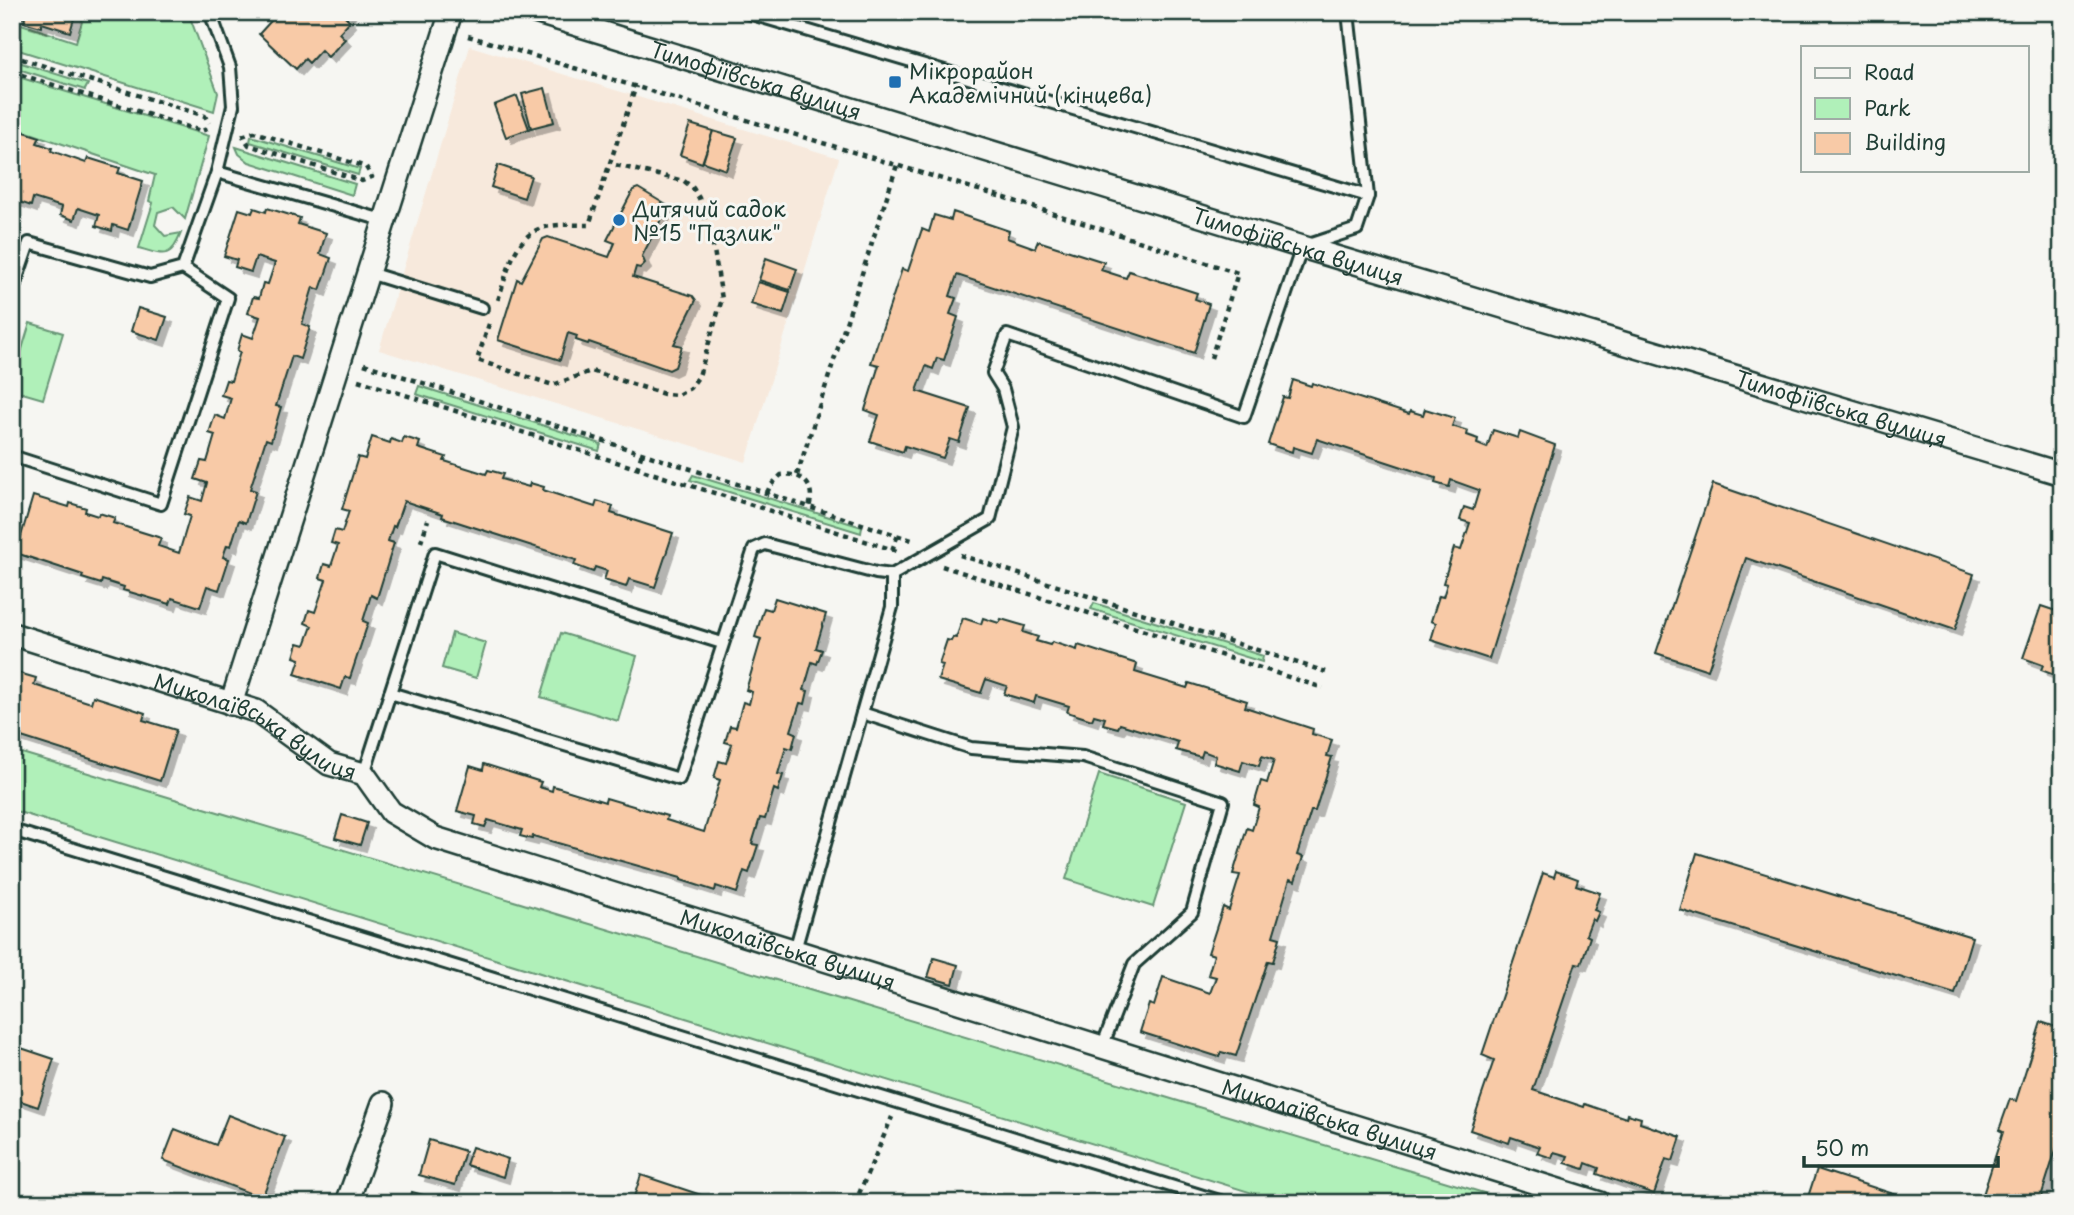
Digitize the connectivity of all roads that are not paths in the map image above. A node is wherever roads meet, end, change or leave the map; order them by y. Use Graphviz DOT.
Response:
graph roads {
  1 [pos="210,12"];
  2 [pos="451,12"];
  3 [pos="535,12"];
  4 [pos="745,12"];
  5 [pos="1348,12"];
  6 [pos="216,172"];
  7 [pos="1368,195"];
  8 [pos="386,221"];
  9 [pos="1302,247"];
  10 [pos="183,268"];
  11 [pos="369,272"];
  12 [pos="12,293"];
  13 [pos="482,308"];
  14 [pos="12,456"];
  15 [pos="2062,474"];
  16 [pos="892,575"];
  17 [pos="12,634"];
  18 [pos="722,643"];
  19 [pos="390,693"];
  20 [pos="231,704"];
  21 [pos="862,713"];
  22 [pos="364,774"];
  23 [pos="12,830"];
  24 [pos="795,950"];
  25 [pos="1102,1047"];
  26 [pos="383,1102"];
  27 [pos="347,1203"];
  28 [pos="1226,1203"];
  29 [pos="1600,1203"];
  1 -- 6 [label="lane"];
  2 -- 8 [label="street"];
  3 -- 9 [label="street, Тимофіївська вулиця"];
  4 -- 7 [label="lane"];
  5 -- 7 [label="lane"];
  6 -- 8 [label="lane"];
  6 -- 10 [label="lane"];
  7 -- 9 [label="lane"];
  8 -- 11 [label="street"];
  9 -- 15 [label="street, Тимофіївська вулиця"];
  9 -- 16 [label="lane"];
  10 -- 12 [label="lane"];
  10 -- 14 [label="lane"];
  11 -- 13 [label="lane"];
  11 -- 20 [label="street"];
  16 -- 18 [label="lane"];
  16 -- 21 [label="lane"];
  17 -- 20 [label="street, Миколаївська вулиця"];
  18 -- 19 [label="lane"];
  18 -- 19 [label="lane"];
  19 -- 22 [label="lane"];
  20 -- 22 [label="street, Миколаївська вулиця"];
  21 -- 24 [label="lane"];
  21 -- 25 [label="lane"];
  22 -- 24 [label="street, Миколаївська вулиця"];
  23 -- 28 [label="lane"];
  24 -- 25 [label="street, Миколаївська вулиця"];
  25 -- 29 [label="street, Миколаївська вулиця"];
  26 -- 27 [label="street"];
}
